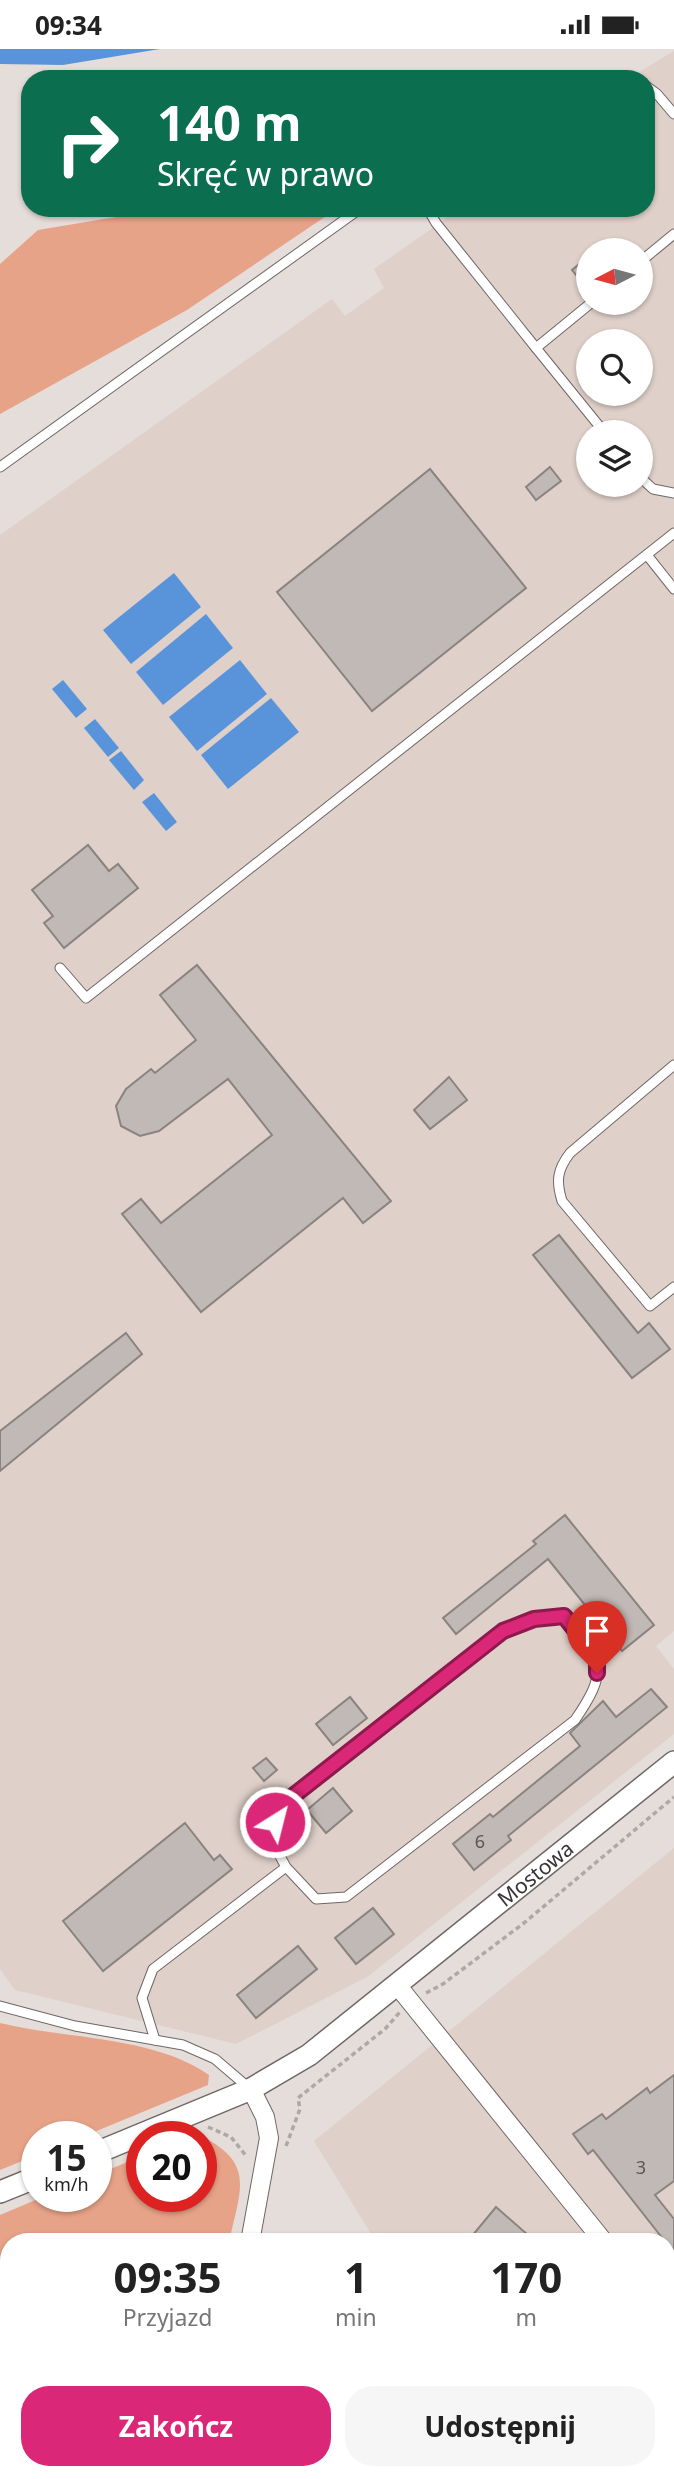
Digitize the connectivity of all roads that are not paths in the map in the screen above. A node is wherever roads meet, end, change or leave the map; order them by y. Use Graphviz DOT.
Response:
graph roads {
  1 [pos="655,93"];
  2 [pos="674,114"];
  3 [pos="347,217"];
  4 [pos="432,217"];
  5 [pos="674,234"];
  6 [pos="653,251"];
  7 [pos="576,315"];
  8 [pos="536,348"];
  9 [pos="594,420"];
  10 [pos="0,467"];
  11 [pos="653,489"];
  12 [pos="674,493"];
  13 [pos="674,533"];
  14 [pos="647,555"];
  15 [pos="674,589"];
  16 [pos="60,968"];
  17 [pos="674,1065"];
  18 [pos="674,1287"];
  19 [pos="674,1762"];
  20 [pos="286,1867"];
  21 [pos="397,1985"];
  22 [pos="0,2006"];
  23 [pos="155,2040"];
  24 [pos="251,2089"];
  25 [pos="112,2146"];
  26 [pos="21,2183"];
  27 [pos="0,2192"];
  28 [pos="252,2233"];
  29 [pos="597,2233"];
  1 -- 2 [label="lane"];
  3 -- 10 [label="lane"];
  4 -- 8 [label="lane"];
  5 -- 6 [label="lane"];
  7 -- 8 [label="lane"];
  8 -- 9 [label="lane"];
  11 -- 12 [label="lane"];
  13 -- 14 [label="lane"];
  14 -- 15 [label="lane"];
  14 -- 16 [label="lane"];
  17 -- 18 [label="lane"];
  19 -- 21 [label="street, Mostowa"];
  20 -- 20 [label="lane"];
  20 -- 23 [label="lane"];
  21 -- 24 [label="street, Mostowa"];
  21 -- 29 [label="street"];
  22 -- 23 [label="lane"];
  23 -- 24 [label="lane"];
  24 -- 25 [label="street, Mostowa"];
  24 -- 28 [label="street"];
  26 -- 27 [label="street"];
}
